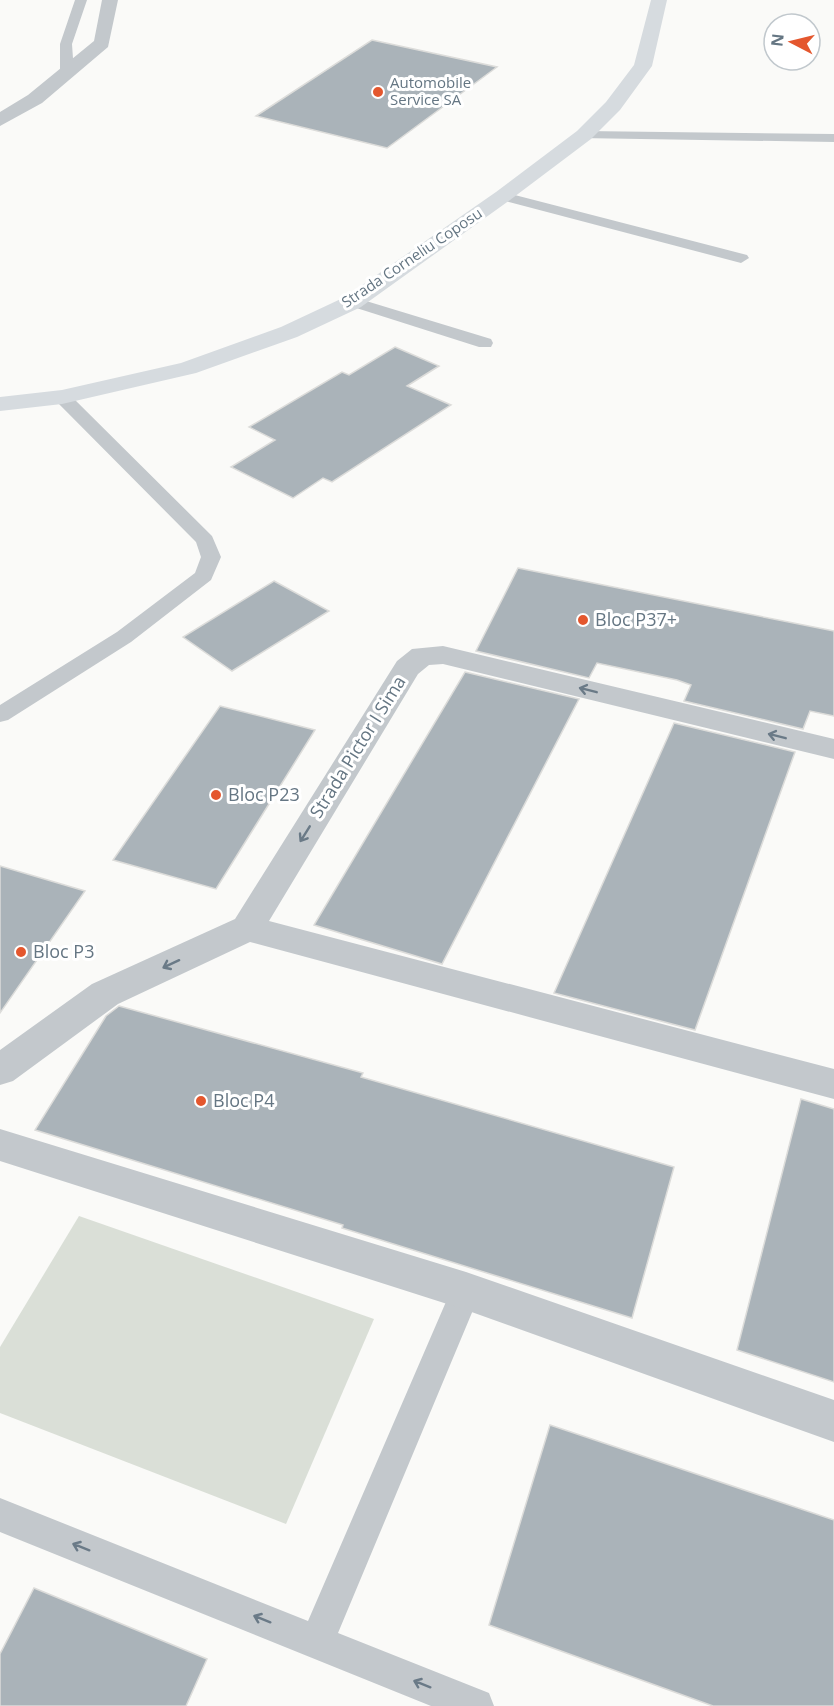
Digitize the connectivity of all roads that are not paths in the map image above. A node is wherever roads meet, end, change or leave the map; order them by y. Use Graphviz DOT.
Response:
graph roads {
  1 [pos="81,0"];
  2 [pos="110,0"];
  3 [pos="659,0"];
  4 [pos="67,73"];
  5 [pos="0,120"];
  6 [pos="584,135"];
  7 [pos="834,138"];
  8 [pos="503,196"];
  9 [pos="741,258"];
  10 [pos="353,302"];
  11 [pos="486,343"];
  12 [pos="62,397"];
  13 [pos="0,404"];
  14 [pos="0,715"];
  15 [pos="834,750"];
  16 [pos="247,928"];
  17 [pos="0,1070"];
  18 [pos="834,1084"];
  19 [pos="0,1145"];
  20 [pos="466,1291"];
  21 [pos="834,1421"];
  22 [pos="0,1515"];
  23 [pos="317,1641"];
  24 [pos="476,1706"];
  1 -- 4 [label="lane"];
  2 -- 4 [label="street"];
  3 -- 6 [label="main road, Strada Corneliu Coposu"];
  4 -- 5 [label="street"];
  6 -- 7 [label="lane"];
  6 -- 8 [label="main road, Strada Corneliu Coposu"];
  8 -- 9 [label="lane"];
  8 -- 10 [label="main road, Strada Corneliu Coposu"];
  10 -- 11 [label="lane"];
  10 -- 12 [label="main road, Strada Corneliu Coposu"];
  12 -- 13 [label="main road, Strada Corneliu Coposu"];
  12 -- 14 [label="lane"];
  15 -- 16 [label="street, Strada Pictor I Sima, one-way"];
  16 -- 17 [label="street, one-way"];
  16 -- 18 [label="street"];
  19 -- 20 [label="street"];
  20 -- 21 [label="street"];
  20 -- 23 [label="lane"];
  23 -- 22 [label="lane, one-way"];
  24 -- 23 [label="lane, one-way"];
}
